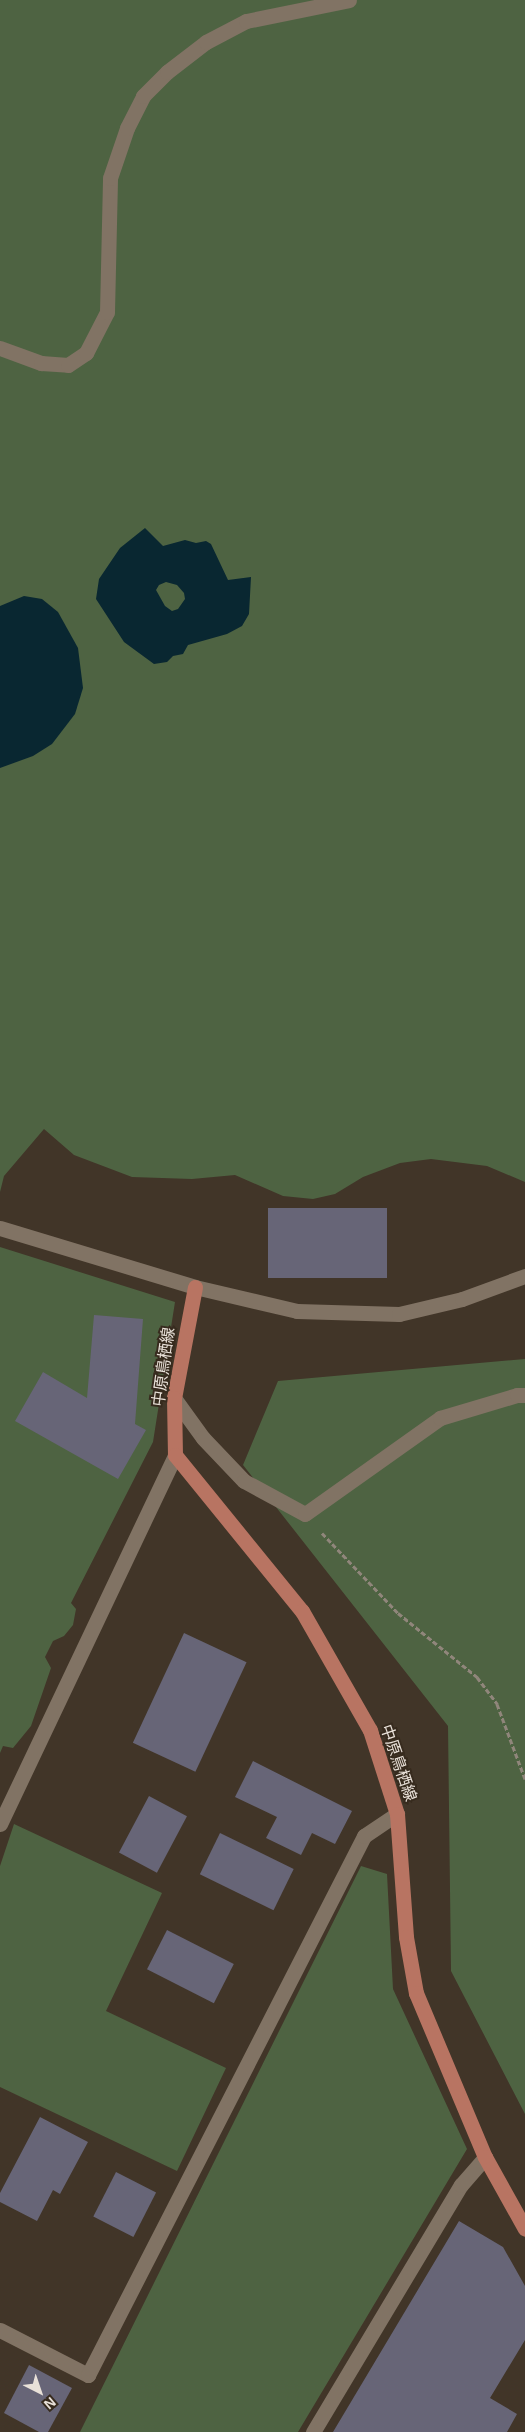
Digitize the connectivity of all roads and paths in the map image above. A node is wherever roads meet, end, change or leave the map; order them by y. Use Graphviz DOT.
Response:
graph roads {
  1 [pos="349,0"];
  2 [pos="0,348"];
  3 [pos="0,1228"];
  4 [pos="525,1276"];
  5 [pos="195,1287"];
  6 [pos="525,1395"];
  7 [pos="174,1398"];
  8 [pos="175,1455"];
  9 [pos="305,1514"];
  10 [pos="525,1779"];
  11 [pos="398,1814"];
  12 [pos="0,1824"];
  13 [pos="485,2158"];
  14 [pos="525,2229"];
  15 [pos="0,2330"];
  16 [pos="313,2432"];
  1 -- 2 [label="street"];
  3 -- 5 [label="street"];
  4 -- 5 [label="street"];
  5 -- 7 [label="main road, 中原鳥栖線"];
  6 -- 9 [label="street"];
  7 -- 8 [label="main road, 中原鳥栖線"];
  7 -- 9 [label="street"];
  8 -- 11 [label="main road, 中原鳥栖線"];
  8 -- 12 [label="street"];
  9 -- 10 [label="path"];
  11 -- 13 [label="main road, 中原鳥栖線"];
  11 -- 15 [label="street"];
  13 -- 14 [label="main road, 中原鳥栖線"];
  13 -- 16 [label="street"];
}
